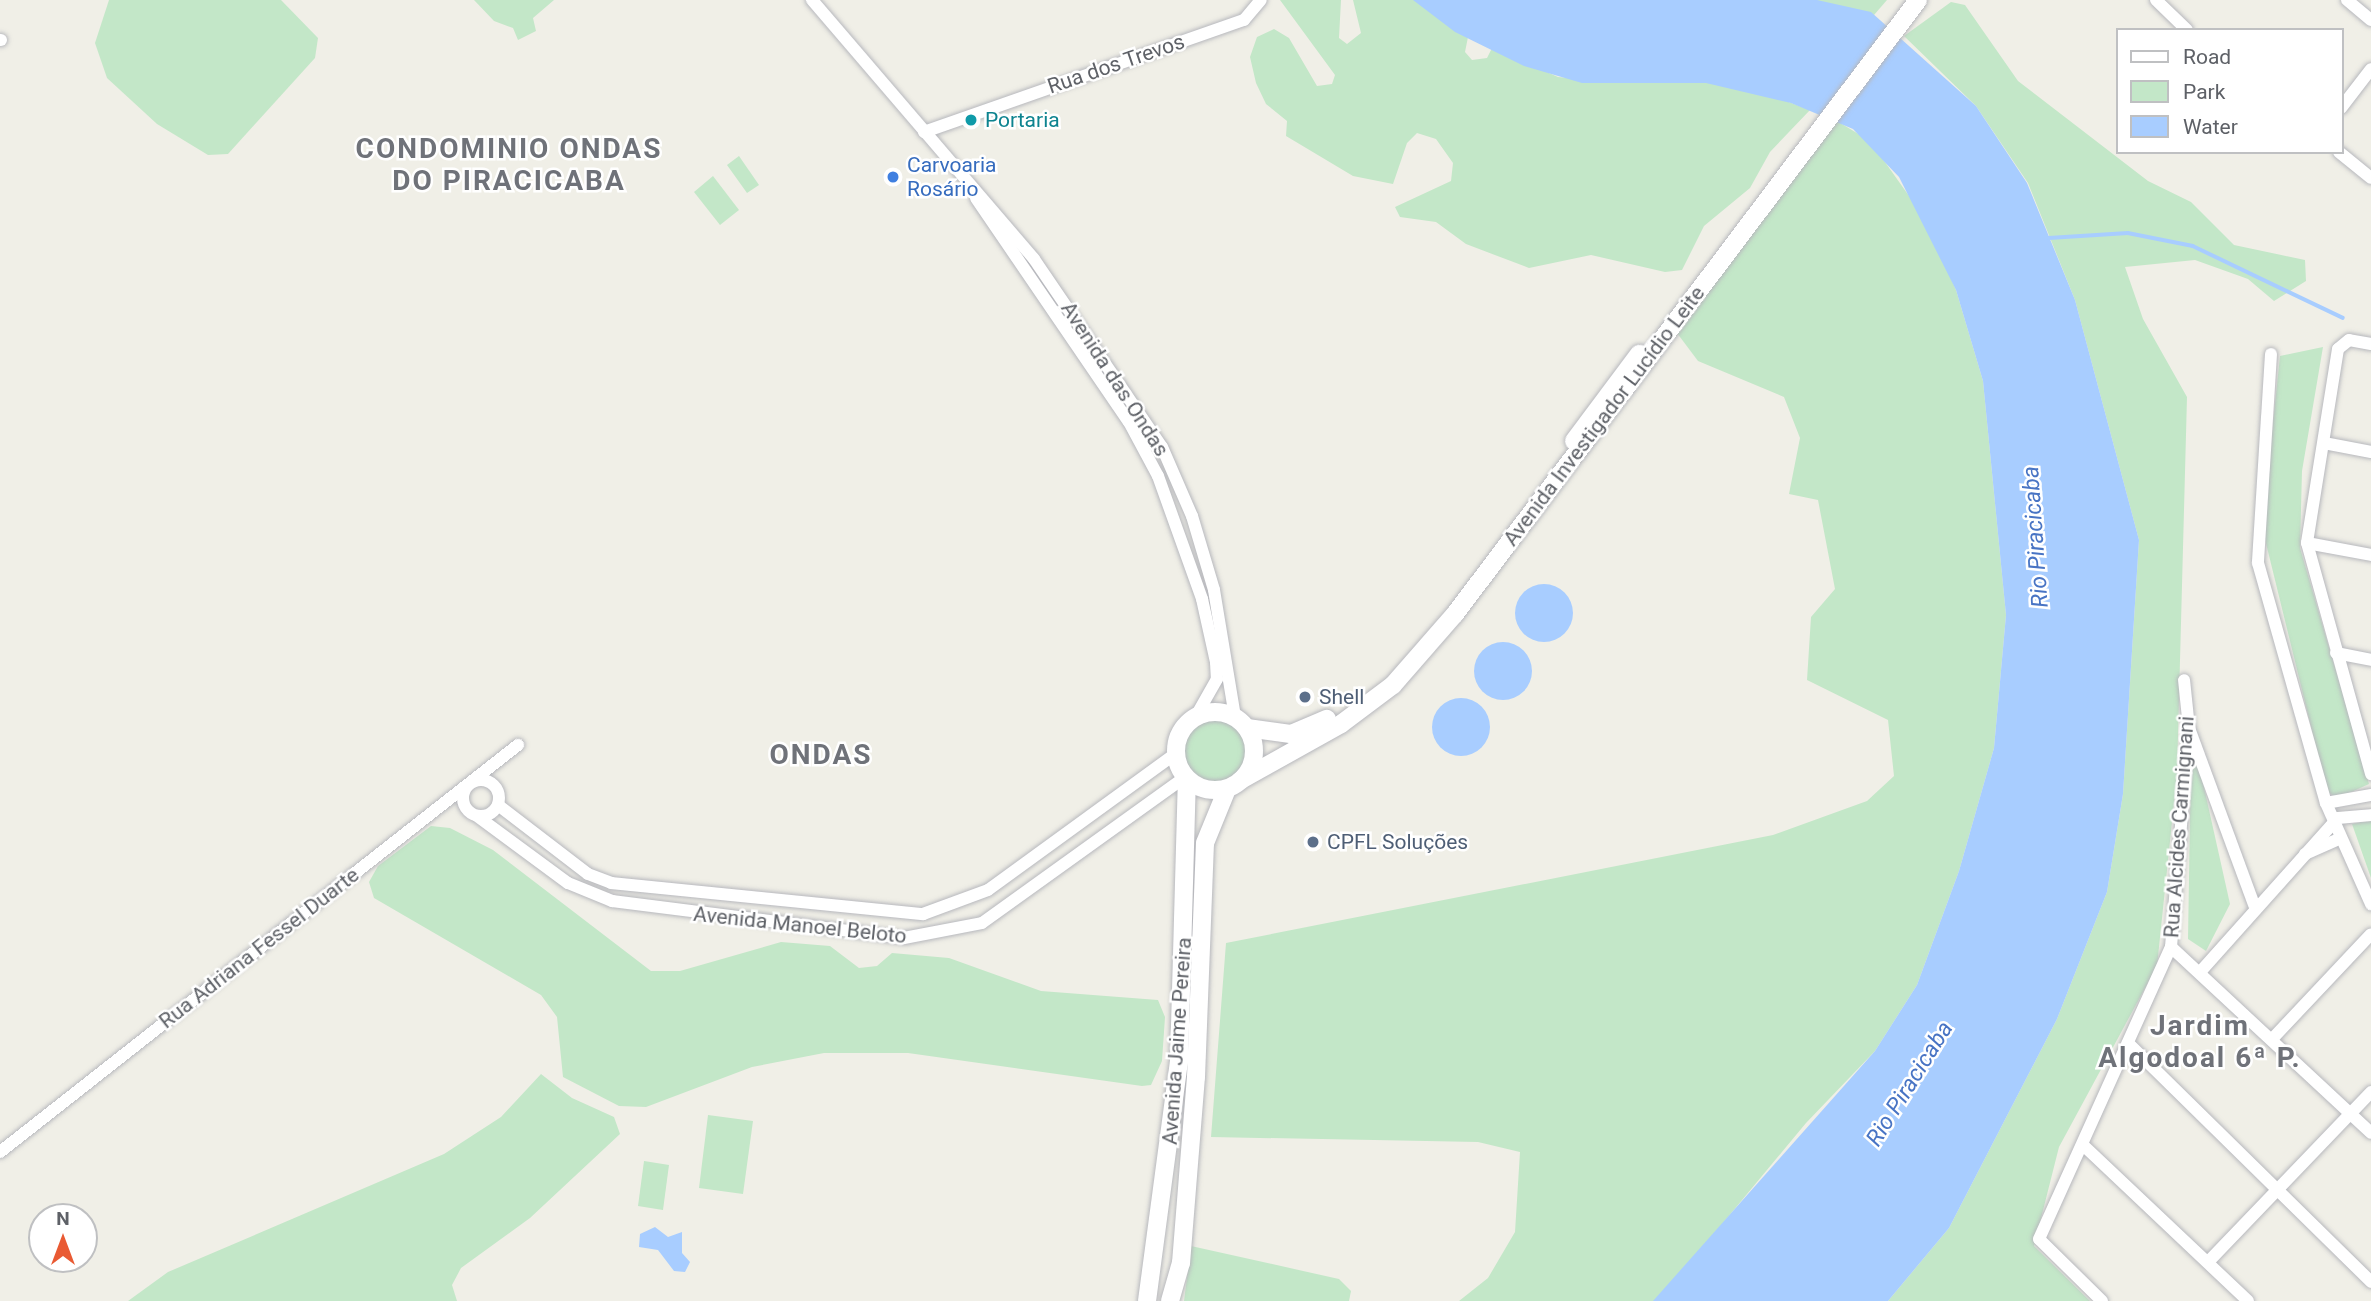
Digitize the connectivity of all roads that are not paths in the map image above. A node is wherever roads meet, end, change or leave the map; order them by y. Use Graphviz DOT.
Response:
graph roads {
  1 [pos="812,0"];
  2 [pos="1261,0"];
  3 [pos="1918,0"];
  4 [pos="2156,0"];
  5 [pos="2347,0"];
  6 [pos="1902,9"];
  7 [pos="2371,20"];
  8 [pos="2185,28"];
  9 [pos="2371,69"];
  10 [pos="2343,105"];
  11 [pos="1815,130"];
  12 [pos="924,132"];
  13 [pos="2341,154"];
  14 [pos="2371,178"];
  15 [pos="973,188"];
  16 [pos="984,215"];
  17 [pos="1034,259"];
  18 [pos="1030,284"];
  19 [pos="1076,322"];
  20 [pos="2371,344"];
  21 [pos="2271,354"];
  22 [pos="2324,443"];
  23 [pos="2371,452"];
  24 [pos="1152,465"];
  25 [pos="1196,529"];
  26 [pos="2307,543"];
  27 [pos="2371,555"];
  28 [pos="2336,653"];
  29 [pos="2371,660"];
  30 [pos="2184,680"];
  31 [pos="1196,716"];
  32 [pos="1241,723"];
  33 [pos="2189,728"];
  34 [pos="518,744"];
  35 [pos="1175,754"];
  36 [pos="2371,774"];
  37 [pos="1186,778"];
  38 [pos="471,782"];
  39 [pos="1234,784"];
  40 [pos="2371,795"];
  41 [pos="2326,803"];
  42 [pos="498,805"];
  43 [pos="2371,815"];
  44 [pos="477,816"];
  45 [pos="2333,823"];
  46 [pos="2339,839"];
  47 [pos="2298,857"];
  48 [pos="2255,905"];
  49 [pos="2371,905"];
  50 [pos="2371,934"];
  51 [pos="2171,947"];
  52 [pos="2201,971"];
  53 [pos="2274,1037"];
  54 [pos="2128,1043"];
  55 [pos="2371,1092"];
  56 [pos="2351,1112"];
  57 [pos="2371,1133"];
  58 [pos="2083,1145"];
  59 [pos="0,1152"];
  60 [pos="2278,1188"];
  61 [pos="2209,1261"];
  62 [pos="2371,1282"];
  63 [pos="1147,1301"];
  64 [pos="1170,1301"];
  65 [pos="2102,1301"];
  66 [pos="2248,1301"];
  1 -- 12 [label="street, Avenida das Ondas"];
  2 -- 12 [label="street, Rua dos Trevos"];
  3 -- 6 [label="main road, Avenida Investigador Lucídio Leite"];
  4 -- 8 [label="street"];
  5 -- 7 [label="street"];
  6 -- 11 [label="main road, Avenida Investigador Lucídio Leite"];
  9 -- 10 [label="street"];
  11 -- 32 [label="main road, Avenida Investigador Lucídio Leite"];
  11 -- 39 [label="main road, Avenida Investigador Lucídio Leite"];
  12 -- 15 [label="street, Avenida das Ondas"];
  13 -- 14 [label="street"];
  15 -- 16 [label="street, Avenida das Ondas"];
  15 -- 17 [label="street, Avenida das Ondas"];
  16 -- 17 [label="street"];
  16 -- 18 [label="street, Avenida das Ondas"];
  17 -- 19 [label="street, Avenida das Ondas"];
  18 -- 19 [label="street"];
  18 -- 24 [label="street, Avenida das Ondas"];
  19 -- 25 [label="street, Avenida das Ondas"];
  20 -- 22 [label="street"];
  21 -- 41 [label="street"];
  22 -- 23 [label="street"];
  22 -- 26 [label="street"];
  24 -- 25 [label="street"];
  24 -- 31 [label="street, Avenida das Ondas"];
  25 -- 32 [label="street, Avenida das Ondas"];
  26 -- 27 [label="street"];
  26 -- 28 [label="street"];
  28 -- 29 [label="street"];
  28 -- 36 [label="street"];
  30 -- 33 [label="street, Rua Alcides Carmignani"];
  31 -- 32 [label="main road"];
  31 -- 35 [label="main road"];
  32 -- 39 [label="main road"];
  33 -- 48 [label="street"];
  33 -- 51 [label="street, Rua Alcides Carmignani"];
  34 -- 38 [label="street, Rua Adriana Fessel Duarte"];
  35 -- 37 [label="main road"];
  35 -- 42 [label="street, Avenida Manoel Beloto"];
  37 -- 39 [label="main road"];
  37 -- 44 [label="street, Avenida Manoel Beloto"];
  37 -- 63 [label="main road, Avenida Jaime Pereira"];
  38 -- 42 [label="street, Avenida Manoel Beloto"];
  38 -- 44 [label="street"];
  38 -- 59 [label="street, Rua Adriana Fessel Duarte"];
  39 -- 64 [label="main road, Avenida Jaime Pereira"];
  40 -- 41 [label="street"];
  41 -- 45 [label="street"];
  42 -- 44 [label="street"];
  43 -- 45 [label="street"];
  45 -- 46 [label="street"];
  45 -- 47 [label="street"];
  46 -- 47 [label="street"];
  46 -- 49 [label="street"];
  47 -- 48 [label="street"];
  48 -- 52 [label="street"];
  50 -- 53 [label="street"];
  51 -- 52 [label="street"];
  51 -- 54 [label="street, Rua Alcides Carmignani"];
  52 -- 53 [label="street"];
  53 -- 56 [label="street"];
  54 -- 58 [label="street, Rua Alcides Carmignani"];
  54 -- 60 [label="street"];
  55 -- 56 [label="street"];
  56 -- 57 [label="street"];
  56 -- 60 [label="street"];
  58 -- 61 [label="street"];
  58 -- 65 [label="street, Rua Alcides Carmignani"];
  60 -- 61 [label="street"];
  60 -- 62 [label="street"];
  61 -- 66 [label="street"];
}
